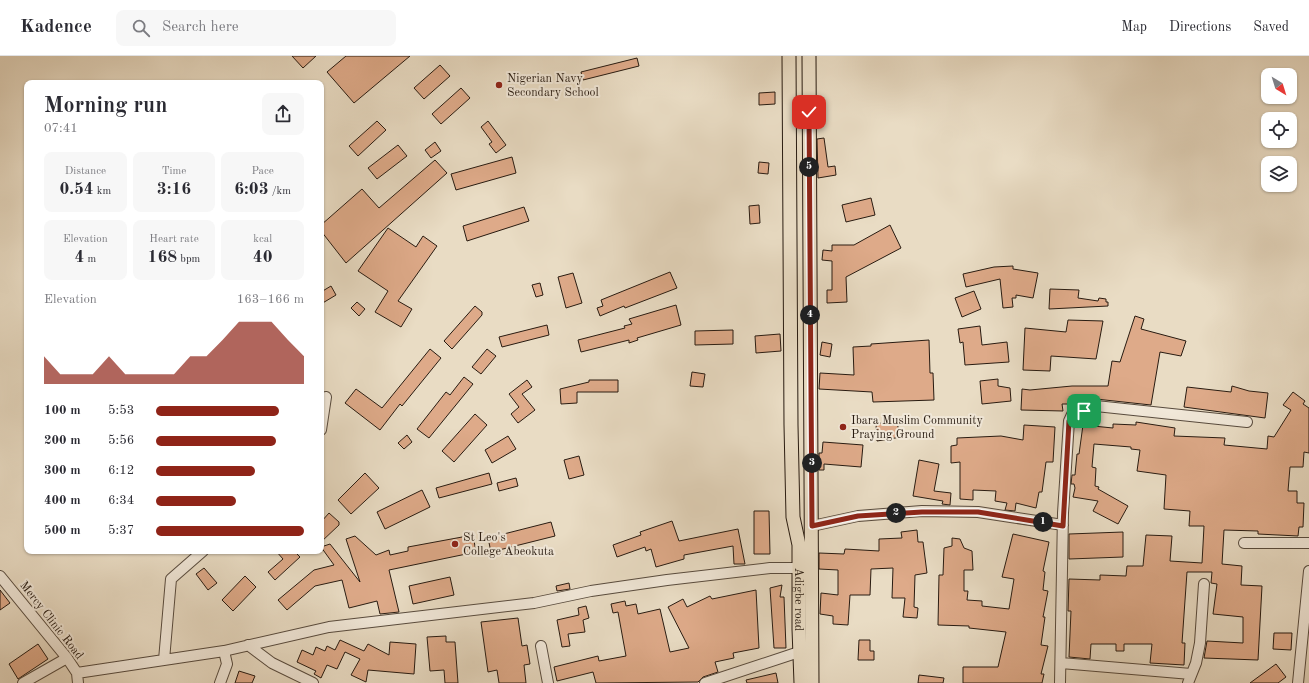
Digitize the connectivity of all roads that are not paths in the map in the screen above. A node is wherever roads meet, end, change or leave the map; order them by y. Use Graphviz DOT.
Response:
graph roads {
  1 [pos="789,56"];
  2 [pos="809,56"];
  3 [pos="326,397"];
  4 [pos="324,410"];
  5 [pos="1247,422"];
  6 [pos="812,526"];
  7 [pos="1063,526"];
  8 [pos="1244,543"];
  9 [pos="1309,543"];
  10 [pos="200,554"];
  11 [pos="800,568"];
  12 [pos="1309,571"];
  13 [pos="0,576"];
  14 [pos="1204,584"];
  15 [pos="248,645"];
  16 [pos="541,646"];
  17 [pos="224,651"];
  18 [pos="799,652"];
  19 [pos="67,658"];
  20 [pos="164,660"];
  21 [pos="1060,663"];
  22 [pos="1305,664"];
  23 [pos="77,678"];
  24 [pos="1190,678"];
  25 [pos="22,683"];
  26 [pos="220,683"];
  27 [pos="313,683"];
  28 [pos="548,683"];
  29 [pos="705,683"];
  30 [pos="801,683"];
  31 [pos="812,683"];
  32 [pos="1060,683"];
  33 [pos="1298,683"];
  1 -- 11 [label="main road, Adigbe road"];
  2 -- 6 [label="main road"];
  3 -- 4 [label="street"];
  5 -- 7 [label="street"];
  6 -- 7 [label="street"];
  6 -- 31 [label="main road"];
  7 -- 21 [label="street"];
  8 -- 9 [label="street"];
  10 -- 20 [label="street"];
  11 -- 15 [label="street"];
  11 -- 18 [label="main road, Adigbe road"];
  12 -- 22 [label="street"];
  13 -- 19 [label="street, Mercy Clinic Road"];
  14 -- 24 [label="street"];
  15 -- 17 [label="street"];
  15 -- 27 [label="street"];
  16 -- 28 [label="street"];
  17 -- 20 [label="street"];
  17 -- 26 [label="street"];
  18 -- 29 [label="street"];
  18 -- 30 [label="main road, Adigbe road"];
  19 -- 23 [label="street, Mercy Clinic Road"];
  19 -- 25 [label="street"];
  20 -- 23 [label="street"];
  21 -- 24 [label="street"];
  21 -- 32 [label="street"];
  22 -- 33 [label="street"];
}
